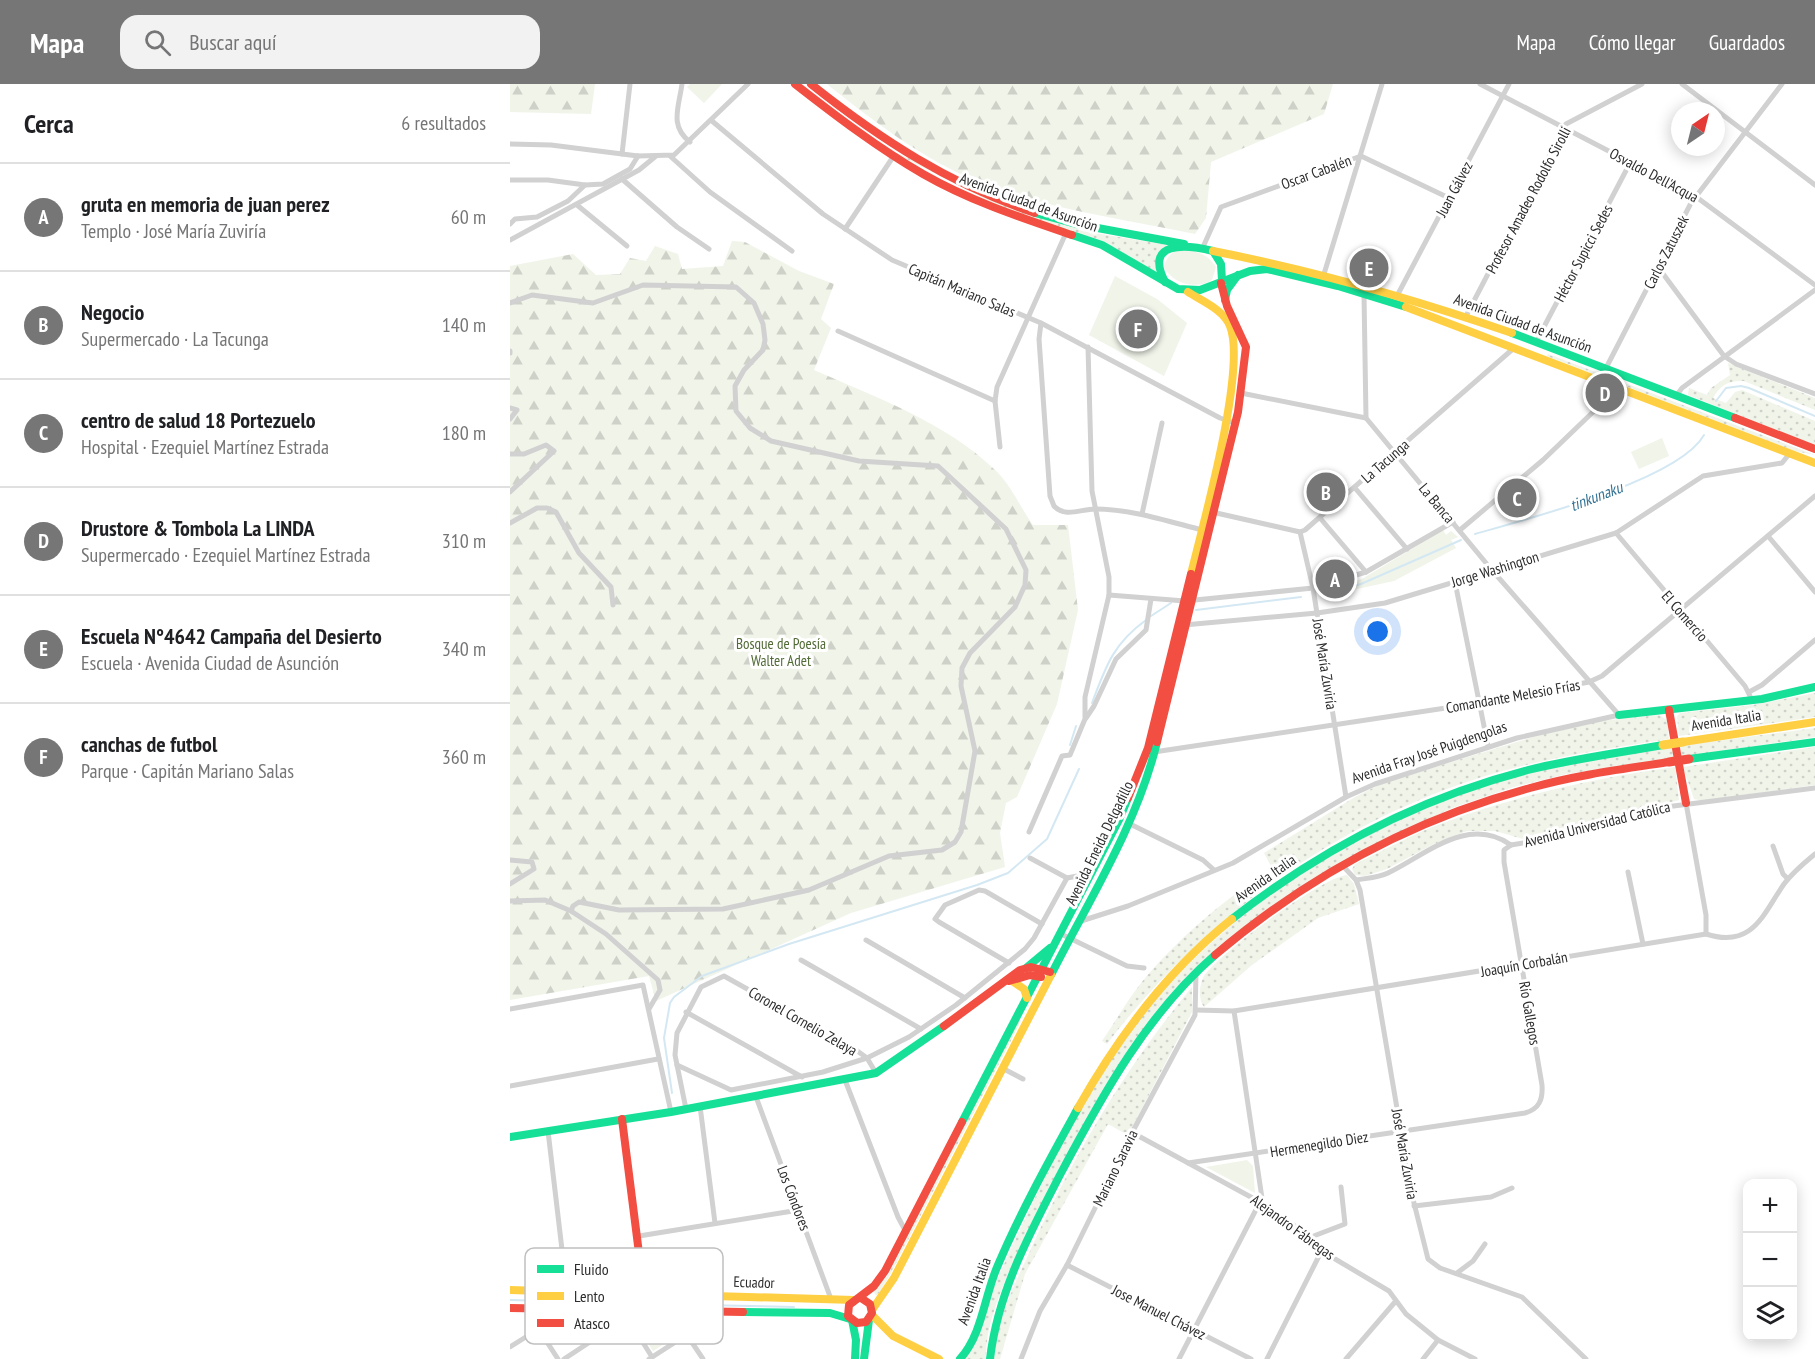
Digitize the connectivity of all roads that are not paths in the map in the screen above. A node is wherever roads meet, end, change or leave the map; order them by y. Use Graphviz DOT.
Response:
graph roads {
  1 [pos="630,84"];
  2 [pos="681,84"];
  3 [pos="748,84"];
  4 [pos="795,84"];
  5 [pos="811,84"];
  6 [pos="1382,84"];
  7 [pos="1480,84"];
  8 [pos="1509,84"];
  9 [pos="1642,84"];
  10 [pos="1682,84"];
  11 [pos="1782,84"];
  12 [pos="1503,96"];
  13 [pos="712,121"];
  14 [pos="1564,128"];
  15 [pos="1745,132"];
  16 [pos="690,142"];
  17 [pos="510,144"];
  18 [pos="622,154"];
  19 [pos="638,156"];
  20 [pos="656,156"];
  21 [pos="670,156"];
  22 [pos="1360,156"];
  23 [pos="893,157"];
  24 [pos="1630,163"];
  25 [pos="622,179"];
  26 [pos="510,180"];
  27 [pos="585,185"];
  28 [pos="1815,185"];
  29 [pos="1695,196"];
  30 [pos="1449,198"];
  31 [pos="577,205"];
  32 [pos="511,221"];
  33 [pos="844,229"];
  34 [pos="1067,232"];
  35 [pos="510,240"];
  36 [pos="1184,244"];
  37 [pos="627,246"];
  38 [pos="1203,247"];
  39 [pos="709,249"];
  40 [pos="792,251"];
  41 [pos="1212,251"];
  42 [pos="1658,267"];
  43 [pos="1324,274"];
  44 [pos="1238,275"];
  45 [pos="1222,281"];
  46 [pos="1166,283"];
  47 [pos="1815,285"];
  48 [pos="1815,290"];
  49 [pos="1188,292"];
  50 [pos="1364,294"];
  51 [pos="1398,294"];
  52 [pos="1225,300"];
  53 [pos="510,303"];
  54 [pos="1029,318"];
  55 [pos="1465,318"];
  56 [pos="1041,323"];
  57 [pos="838,331"];
  58 [pos="1535,343"];
  59 [pos="1088,347"];
  60 [pos="1514,348"];
  61 [pos="1724,356"];
  62 [pos="1605,370"];
  63 [pos="1618,388"];
  64 [pos="1241,393"];
  65 [pos="1815,394"];
  66 [pos="1675,397"];
  67 [pos="995,401"];
  68 [pos="510,408"];
  69 [pos="1366,418"];
  70 [pos="510,419"];
  71 [pos="1231,421"];
  72 [pos="1162,423"];
  73 [pos="1000,447"];
  74 [pos="1815,449"];
  75 [pos="1395,452"];
  76 [pos="1790,453"];
  77 [pos="510,454"];
  78 [pos="1815,463"];
  79 [pos="1355,488"];
  80 [pos="510,492"];
  81 [pos="1815,496"];
  82 [pos="1095,508"];
  83 [pos="1210,512"];
  84 [pos="1142,514"];
  85 [pos="1320,518"];
  86 [pos="1453,522"];
  87 [pos="510,523"];
  88 [pos="1202,530"];
  89 [pos="1460,530"];
  90 [pos="1300,532"];
  91 [pos="1616,533"];
  92 [pos="1768,536"];
  93 [pos="1407,549"];
  94 [pos="1491,569"];
  95 [pos="1366,572"];
  96 [pos="1455,582"];
  97 [pos="1313,588"];
  98 [pos="1815,592"];
  99 [pos="1109,595"];
  100 [pos="1151,599"];
  101 [pos="1189,601"];
  102 [pos="613,605"];
  103 [pos="1681,610"];
  104 [pos="1317,613"];
  105 [pos="1183,625"];
  106 [pos="1815,639"];
  107 [pos="1589,682"];
  108 [pos="1815,687"];
  109 [pos="1750,696"];
  110 [pos="1479,703"];
  111 [pos="1669,710"];
  112 [pos="1619,715"];
  113 [pos="1085,719"];
  114 [pos="1815,722"];
  115 [pos="1334,724"];
  116 [pos="1815,742"];
  117 [pos="1488,746"];
  118 [pos="1151,752"];
  119 [pos="1815,788"];
  120 [pos="1346,797"];
  121 [pos="1686,804"];
  122 [pos="1128,823"];
  123 [pos="1029,832"];
  124 [pos="1511,845"];
  125 [pos="1773,846"];
  126 [pos="1815,854"];
  127 [pos="1030,858"];
  128 [pos="510,860"];
  129 [pos="1342,865"];
  130 [pos="1214,870"];
  131 [pos="1628,872"];
  132 [pos="1067,878"];
  133 [pos="1788,879"];
  134 [pos="1088,880"];
  135 [pos="1356,880"];
  136 [pos="510,884"];
  137 [pos="510,901"];
  138 [pos="571,911"];
  139 [pos="1077,922"];
  140 [pos="1042,924"];
  141 [pos="1706,934"];
  142 [pos="1064,935"];
  143 [pos="866,940"];
  144 [pos="1054,944"];
  145 [pos="1643,944"];
  146 [pos="801,960"];
  147 [pos="1009,963"];
  148 [pos="1521,964"];
  149 [pos="1026,968"];
  150 [pos="1144,968"];
  151 [pos="1044,974"];
  152 [pos="1196,974"];
  153 [pos="1008,981"];
  154 [pos="1378,988"];
  155 [pos="965,998"];
  156 [pos="1027,999"];
  157 [pos="510,1009"];
  158 [pos="649,1009"];
  159 [pos="1196,1010"];
  160 [pos="1234,1011"];
  161 [pos="686,1012"];
  162 [pos="921,1029"];
  163 [pos="867,1058"];
  164 [pos="658,1059"];
  165 [pos="678,1065"];
  166 [pos="1002,1068"];
  167 [pos="876,1072"];
  168 [pos="802,1077"];
  169 [pos="1023,1079"];
  170 [pos="845,1080"];
  171 [pos="510,1086"];
  172 [pos="756,1097"];
  173 [pos="700,1106"];
  174 [pos="686,1109"];
  175 [pos="1533,1110"];
  176 [pos="671,1112"];
  177 [pos="622,1119"];
  178 [pos="548,1131"];
  179 [pos="1400,1131"];
  180 [pos="1133,1133"];
  181 [pos="510,1137"];
  182 [pos="1257,1154"];
  183 [pos="1188,1163"];
  184 [pos="1341,1187"];
  185 [pos="1512,1188"];
  186 [pos="1260,1202"];
  187 [pos="1414,1206"];
  188 [pos="799,1210"];
  189 [pos="715,1223"];
  190 [pos="906,1232"];
  191 [pos="639,1236"];
  192 [pos="1311,1237"];
  193 [pos="1485,1244"];
  194 [pos="562,1248"];
  195 [pos="640,1248"];
  196 [pos="1322,1250"];
  197 [pos="1067,1265"];
  198 [pos="1457,1273"];
  199 [pos="510,1290"];
  200 [pos="525,1291"];
  201 [pos="723,1296"];
  202 [pos="831,1299"];
  203 [pos="857,1299"];
  204 [pos="1395,1302"];
  205 [pos="510,1308"];
  206 [pos="525,1308"];
  207 [pos="723,1312"];
  208 [pos="871,1315"];
  209 [pos="851,1320"];
  210 [pos="1194,1330"];
  211 [pos="525,1337"];
  212 [pos="1438,1340"];
  213 [pos="548,1344"];
  214 [pos="586,1344"];
  215 [pos="642,1344"];
  216 [pos="673,1344"];
  217 [pos="693,1344"];
  218 [pos="510,1347"];
  219 [pos="650,1358"];
  220 [pos="558,1359"];
  221 [pos="564,1359"];
  222 [pos="703,1359"];
  223 [pos="855,1359"];
  224 [pos="864,1359"];
  225 [pos="939,1359"];
  226 [pos="960,1359"];
  227 [pos="990,1359"];
  228 [pos="1021,1359"];
  229 [pos="1179,1359"];
  230 [pos="1251,1359"];
  231 [pos="1267,1359"];
  232 [pos="1346,1359"];
  233 [pos="1423,1359"];
  234 [pos="1475,1359"];
  235 [pos="1586,1359"];
  1 -- 18 [label="street"];
  2 -- 16 [label="street"];
  3 -- 13 [label="street"];
  4 -- 23 [label="main road, Avenida Ciudad de Asunción"];
  5 -- 36 [label="main road, Avenida Ciudad de Asunción"];
  6 -- 22 [label="street"];
  7 -- 12 [label="street, Osvaldo Dell'Acqua"];
  8 -- 12 [label="street, Juan Gálvez"];
  9 -- 14 [label="street, Profesor Amadeo Rodolfo Sirolli"];
  10 -- 15 [label="street"];
  11 -- 15 [label="street, Carlos Zatuszek"];
  12 -- 14 [label="street, Osvaldo Dell'Acqua"];
  12 -- 30 [label="street, Juan Gálvez"];
  13 -- 16 [label="street"];
  13 -- 33 [label="street, Capitán Mariano Salas"];
  14 -- 24 [label="street, Osvaldo Dell'Acqua"];
  14 -- 55 [label="street, Profesor Amadeo Rodolfo Sirolli"];
  15 -- 28 [label="street"];
  15 -- 29 [label="street, Carlos Zatuszek"];
  16 -- 21 [label="street"];
  17 -- 18 [label="street"];
  18 -- 19 [label="street"];
  19 -- 20 [label="street"];
  19 -- 27 [label="street"];
  20 -- 21 [label="street"];
  20 -- 25 [label="street"];
  21 -- 40 [label="street"];
  22 -- 30 [label="street, Oscar Cabalén"];
  22 -- 38 [label="street, Oscar Cabalén"];
  22 -- 43 [label="street"];
  23 -- 33 [label="street"];
  23 -- 34 [label="main road, Avenida Ciudad de Asunción"];
  24 -- 29 [label="street, Osvaldo Dell'Acqua"];
  24 -- 58 [label="street, Héctor Supicci Sedes"];
  25 -- 31 [label="street"];
  25 -- 39 [label="street"];
  26 -- 27 [label="street"];
  27 -- 32 [label="street"];
  29 -- 42 [label="street, Carlos Zatuszek"];
  29 -- 47 [label="street, Osvaldo Dell'Acqua"];
  30 -- 51 [label="street, Juan Gálvez"];
  31 -- 35 [label="street"];
  31 -- 37 [label="street"];
  33 -- 54 [label="street, Capitán Mariano Salas"];
  34 -- 46 [label="main road, Avenida Ciudad de Asunción"];
  34 -- 54 [label="street"];
  36 -- 38 [label="main road"];
  36 -- 46 [label="main road"];
  38 -- 41 [label="main road"];
  41 -- 43 [label="main road, Avenida Ciudad de Asunción"];
  41 -- 45 [label="main road"];
  42 -- 61 [label="street"];
  42 -- 62 [label="street, Carlos Zatuszek"];
  43 -- 51 [label="main road, Avenida Ciudad de Asunción"];
  44 -- 45 [label="main road, Avenida Ciudad de Asunción"];
  44 -- 50 [label="main road, Avenida Ciudad de Asunción"];
  44 -- 52 [label="main road"];
  45 -- 49 [label="main road"];
  45 -- 52 [label="main road, Avenida Eneida Delgadillo"];
  46 -- 49 [label="main road"];
  48 -- 61 [label="street"];
  49 -- 71 [label="main road, Avenida Eneida Delgadillo"];
  50 -- 60 [label="main road, Avenida Ciudad de Asunción"];
  50 -- 69 [label="street"];
  51 -- 55 [label="main road, Avenida Ciudad de Asunción"];
  52 -- 64 [label="main road, Avenida Eneida Delgadillo"];
  53 -- 138 [label="street"];
  54 -- 56 [label="street, Capitán Mariano Salas"];
  54 -- 67 [label="street"];
  55 -- 58 [label="main road, Avenida Ciudad de Asunción"];
  56 -- 59 [label="street, Capitán Mariano Salas"];
  56 -- 82 [label="street"];
  57 -- 67 [label="street"];
  58 -- 62 [label="main road, Avenida Ciudad de Asunción"];
  59 -- 71 [label="street, Capitán Mariano Salas"];
  59 -- 82 [label="street"];
  60 -- 63 [label="main road, Avenida Ciudad de Asunción"];
  60 -- 75 [label="street, La Tacunga"];
  61 -- 65 [label="street"];
  61 -- 66 [label="street"];
  62 -- 66 [label="main road, Avenida Ciudad de Asunción"];
  63 -- 76 [label="main road, Avenida Ciudad de Asunción"];
  63 -- 89 [label="street"];
  64 -- 69 [label="street"];
  64 -- 71 [label="main road, Avenida Eneida Delgadillo"];
  66 -- 74 [label="main road, Avenida Ciudad de Asunción"];
  67 -- 73 [label="street"];
  68 -- 70 [label="street"];
  69 -- 75 [label="street, La Banca"];
  71 -- 83 [label="main road, Avenida Eneida Delgadillo"];
  72 -- 84 [label="street"];
  75 -- 79 [label="street, La Tacunga"];
  75 -- 86 [label="street, La Banca"];
  76 -- 78 [label="main road, Avenida Ciudad de Asunción"];
  76 -- 91 [label="street, Jorge Washington"];
  77 -- 80 [label="street"];
  79 -- 85 [label="street, La Tacunga"];
  79 -- 93 [label="street"];
  81 -- 92 [label="street, Comandante Melesio Frías"];
  82 -- 84 [label="street"];
  82 -- 99 [label="street"];
  83 -- 88 [label="main road, Avenida Eneida Delgadillo"];
  83 -- 90 [label="street"];
  83 -- 101 [label="main road, Avenida Eneida Delgadillo"];
  84 -- 88 [label="street"];
  85 -- 90 [label="street, La Tacunga"];
  85 -- 95 [label="street"];
  86 -- 89 [label="street, La Banca"];
  86 -- 93 [label="street"];
  87 -- 102 [label="street"];
  88 -- 101 [label="main road, Avenida Eneida Delgadillo"];
  89 -- 94 [label="street, La Banca"];
  90 -- 97 [label="street, José María Zuviría"];
  91 -- 94 [label="street, Jorge Washington"];
  91 -- 103 [label="street, El Comercio"];
  92 -- 98 [label="street"];
  92 -- 103 [label="street, Comandante Melesio Frías"];
  93 -- 95 [label="street"];
  94 -- 96 [label="street, Jorge Washington"];
  94 -- 107 [label="street, La Banca"];
  95 -- 97 [label="street"];
  96 -- 104 [label="street, Jorge Washington"];
  96 -- 110 [label="street"];
  97 -- 101 [label="street"];
  97 -- 104 [label="street, José María Zuviría"];
  99 -- 100 [label="street"];
  99 -- 113 [label="street"];
  100 -- 101 [label="street"];
  100 -- 113 [label="street"];
  101 -- 105 [label="main road, Avenida Eneida Delgadillo"];
  103 -- 107 [label="street, Comandante Melesio Frías"];
  103 -- 109 [label="street, El Comercio"];
  104 -- 105 [label="street, Jorge Washington"];
  104 -- 115 [label="street, José María Zuviría"];
  105 -- 118 [label="main road, Avenida Eneida Delgadillo"];
  106 -- 109 [label="street"];
  107 -- 110 [label="street, Comandante Melesio Frías"];
  107 -- 112 [label="street, La Banca"];
  108 -- 109 [label="main road, Avenida Fray José Puigdengolas"];
  109 -- 111 [label="main road, Avenida Fray José Puigdengolas"];
  110 -- 115 [label="street, Comandante Melesio Frías"];
  110 -- 117 [label="street"];
  111 -- 112 [label="main road, Avenida Fray José Puigdengolas"];
  111 -- 121 [label="main road"];
  112 -- 117 [label="street, Avenida Fray José Puigdengolas"];
  113 -- 123 [label="street"];
  114 -- 226 [label="main road, Avenida Italia, bridge"];
  115 -- 118 [label="street, Comandante Melesio Frías"];
  115 -- 120 [label="street, José María Zuviría"];
  116 -- 129 [label="main road, Avenida Italia, bridge"];
  117 -- 120 [label="street, Avenida Fray José Puigdengolas"];
  118 -- 122 [label="main road, Avenida Eneida Delgadillo"];
  118 -- 134 [label="main road, Avenida Eneida Delgadillo"];
  119 -- 121 [label="street, Avenida Universidad Católica"];
  120 -- 130 [label="street, Avenida Fray José Puigdengolas"];
  121 -- 124 [label="street, Avenida Universidad Católica"];
  121 -- 141 [label="street"];
  122 -- 130 [label="street"];
  122 -- 139 [label="main road, Avenida Eneida Delgadillo"];
  124 -- 135 [label="street, Avenida Universidad Católica"];
  124 -- 148 [label="street, Río Gallegos"];
  125 -- 133 [label="street"];
  126 -- 133 [label="street, Joaquín Corbalán"];
  127 -- 132 [label="street"];
  128 -- 136 [label="street"];
  129 -- 135 [label="street"];
  129 -- 152 [label="main road, Avenida Italia"];
  130 -- 139 [label="street, Avenida Fray José Puigdengolas"];
  131 -- 145 [label="street"];
  132 -- 134 [label="street"];
  132 -- 140 [label="street"];
  133 -- 141 [label="street, Joaquín Corbalán"];
  134 -- 142 [label="main road, Avenida Eneida Delgadillo"];
  135 -- 154 [label="street, José María Zuviría"];
  137 -- 138 [label="street"];
  138 -- 158 [label="street"];
  139 -- 142 [label="main road, Avenida Eneida Delgadillo"];
  140 -- 147 [label="street"];
  140 -- 147 [label="street"];
  141 -- 145 [label="street, Joaquín Corbalán"];
  142 -- 144 [label="main road, Avenida Eneida Delgadillo"];
  142 -- 150 [label="street"];
  142 -- 151 [label="main road, Avenida Eneida Delgadillo"];
  143 -- 155 [label="street"];
  144 -- 149 [label="main road"];
  144 -- 151 [label="main road, Avenida Eneida Delgadillo"];
  145 -- 148 [label="street, Joaquín Corbalán"];
  146 -- 162 [label="street"];
  147 -- 155 [label="street"];
  148 -- 154 [label="street, Joaquín Corbalán"];
  148 -- 175 [label="street, Río Gallegos"];
  149 -- 151 [label="main road"];
  149 -- 153 [label="main road"];
  151 -- 153 [label="main road"];
  151 -- 156 [label="main road, Avenida Eneida Delgadillo"];
  151 -- 166 [label="main road, Avenida Eneida Delgadillo"];
  152 -- 159 [label="street, Mariano Saravia"];
  152 -- 227 [label="main road, Avenida Italia"];
  153 -- 156 [label="main road"];
  153 -- 167 [label="main road"];
  154 -- 160 [label="street, Joaquín Corbalán"];
  154 -- 179 [label="street, José María Zuviría"];
  155 -- 162 [label="street"];
  156 -- 190 [label="main road, Avenida Eneida Delgadillo"];
  157 -- 158 [label="street"];
  158 -- 164 [label="street"];
  159 -- 160 [label="street, Joaquín Corbalán"];
  159 -- 180 [label="street, Mariano Saravia"];
  160 -- 182 [label="street"];
  161 -- 163 [label="street, Coronel Cornelio Zelaya"];
  161 -- 165 [label="street"];
  161 -- 168 [label="street"];
  162 -- 163 [label="street"];
  163 -- 167 [label="street, Coronel Cornelio Zelaya"];
  163 -- 168 [label="street"];
  164 -- 171 [label="street"];
  164 -- 176 [label="street"];
  165 -- 168 [label="street"];
  165 -- 174 [label="street"];
  166 -- 169 [label="street"];
  166 -- 208 [label="main road, Avenida Eneida Delgadillo"];
  167 -- 170 [label="main road"];
  170 -- 172 [label="main road"];
  170 -- 190 [label="street"];
  172 -- 173 [label="main road"];
  172 -- 188 [label="street, Los Cóndores"];
  173 -- 174 [label="main road"];
  173 -- 189 [label="street"];
  174 -- 176 [label="main road"];
  175 -- 179 [label="street, Hermenegildo Diez"];
  176 -- 177 [label="main road"];
  177 -- 178 [label="main road"];
  177 -- 191 [label="main road"];
  178 -- 181 [label="main road"];
  178 -- 194 [label="street"];
  179 -- 182 [label="street, Hermenegildo Diez"];
  179 -- 187 [label="street, José María Zuviría"];
  180 -- 183 [label="street, Alejandro Fábregas"];
  180 -- 197 [label="street, Mariano Saravia"];
  182 -- 183 [label="street"];
  182 -- 186 [label="street, Hermenegildo Diez"];
  183 -- 186 [label="street, Alejandro Fábregas"];
  184 -- 192 [label="street"];
  185 -- 187 [label="street"];
  186 -- 192 [label="street, Alejandro Fábregas"];
  186 -- 210 [label="street"];
  187 -- 198 [label="street, José María Zuviría"];
  188 -- 189 [label="street"];
  188 -- 202 [label="street, Los Cóndores"];
  189 -- 191 [label="street"];
  190 -- 203 [label="main road, Avenida Eneida Delgadillo"];
  191 -- 195 [label="main road"];
  192 -- 196 [label="street, Alejandro Fábregas"];
  193 -- 198 [label="street"];
  196 -- 204 [label="street, Alejandro Fábregas"];
  196 -- 231 [label="street"];
  197 -- 210 [label="street, Jose Manuel Chávez"];
  197 -- 228 [label="street, Mariano Saravia"];
  198 -- 235 [label="street, José María Zuviría"];
  199 -- 200 [label="main road, Ecuador"];
  201 -- 202 [label="main road, Ecuador"];
  202 -- 203 [label="main road, Ecuador"];
  203 -- 208 [label="main road"];
  203 -- 209 [label="main road"];
  204 -- 212 [label="street, Alejandro Fábregas"];
  204 -- 232 [label="street"];
  205 -- 206 [label="main road, Ecuador"];
  207 -- 209 [label="main road, Ecuador"];
  208 -- 209 [label="main road"];
  208 -- 224 [label="main road, Avenida Eneida Delgadillo"];
  208 -- 225 [label="main road"];
  209 -- 223 [label="main road"];
  210 -- 229 [label="street"];
  210 -- 230 [label="street, Jose Manuel Chávez"];
  211 -- 218 [label="street"];
  212 -- 233 [label="street"];
  212 -- 234 [label="street, Alejandro Fábregas"];
  213 -- 220 [label="street"];
  214 -- 221 [label="street"];
  215 -- 219 [label="street"];
  216 -- 219 [label="street"];
  217 -- 222 [label="street"];
}
